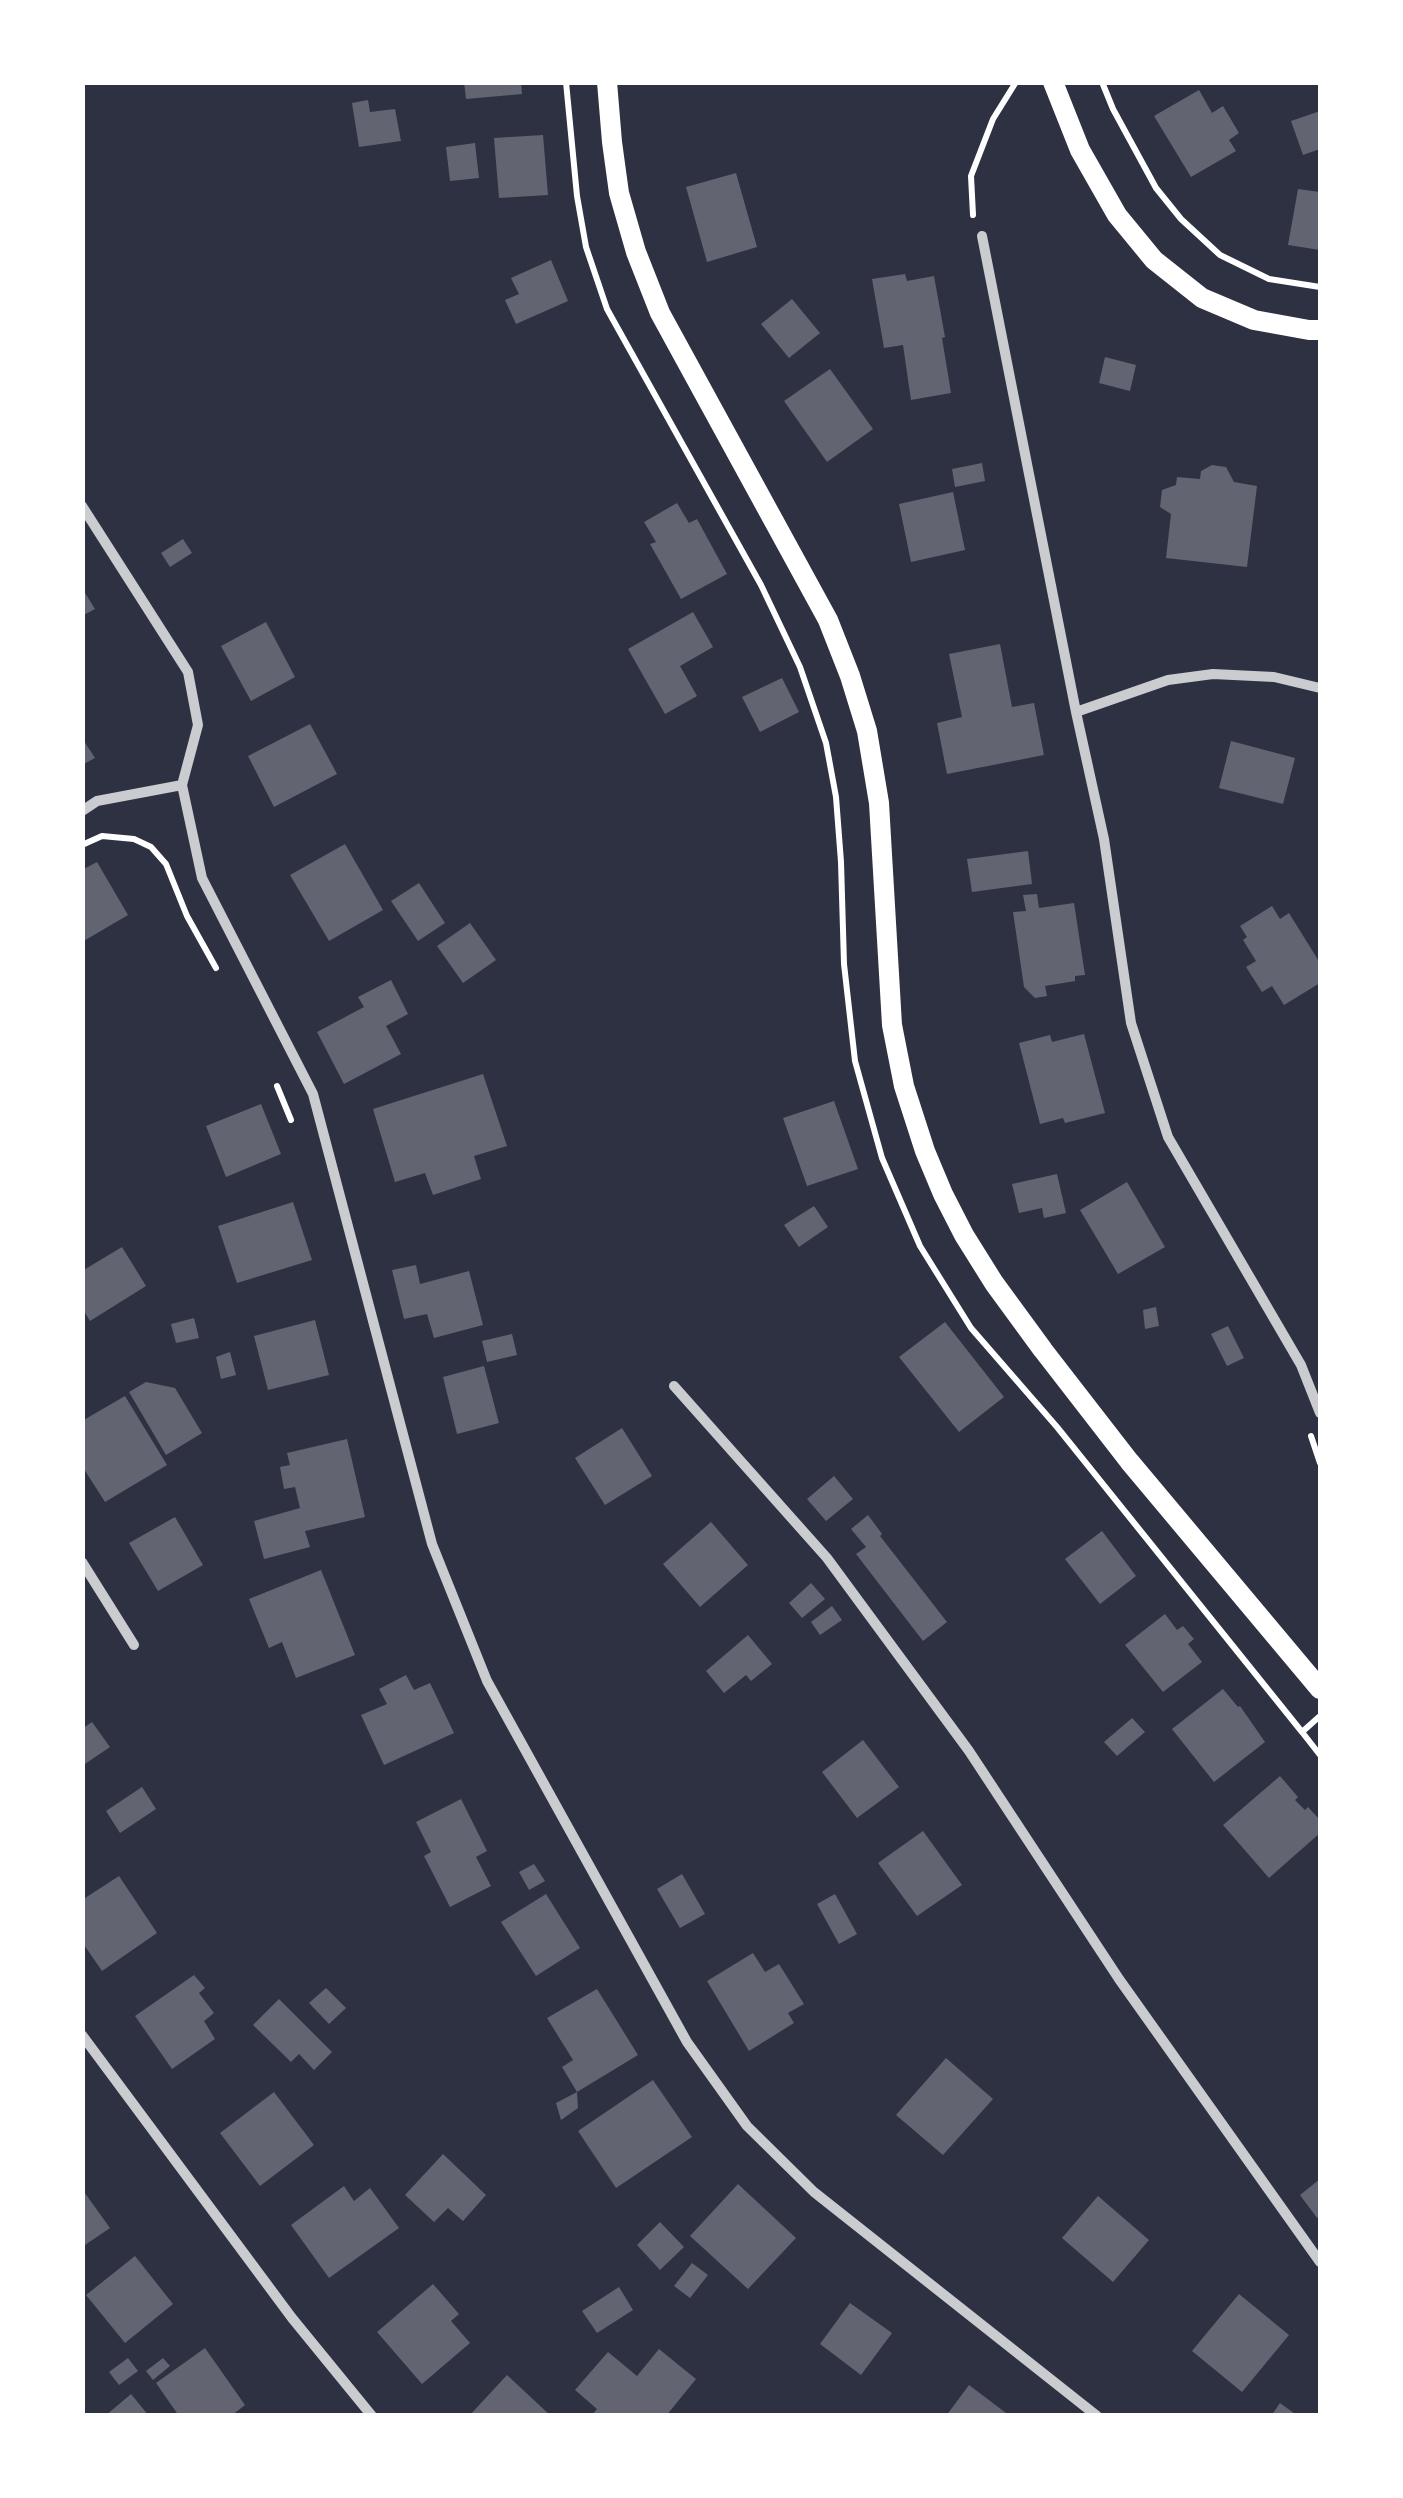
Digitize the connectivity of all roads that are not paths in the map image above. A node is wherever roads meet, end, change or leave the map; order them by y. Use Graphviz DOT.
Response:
graph roads {
  1 [pos="608,82"];
  2 [pos="1053,82"];
  3 [pos="982,236"];
  4 [pos="1320,330"];
  5 [pos="82,506"];
  6 [pos="1320,688"];
  7 [pos="1076,712"];
  8 [pos="182,786"];
  9 [pos="82,810"];
  10 [pos="674,1386"];
  11 [pos="1320,1413"];
  12 [pos="82,1562"];
  13 [pos="134,1644"];
  14 [pos="1320,1689"];
  15 [pos="82,2035"];
  16 [pos="1320,2262"];
  17 [pos="372,2416"];
  18 [pos="1097,2416"];
  1 -- 14 [label="main road"];
  2 -- 4 [label="main road"];
  3 -- 7 [label="street"];
  5 -- 8 [label="street"];
  6 -- 7 [label="street"];
  7 -- 11 [label="street"];
  8 -- 9 [label="street"];
  8 -- 18 [label="street"];
  10 -- 16 [label="street"];
  12 -- 13 [label="street"];
  15 -- 17 [label="street"];
}
